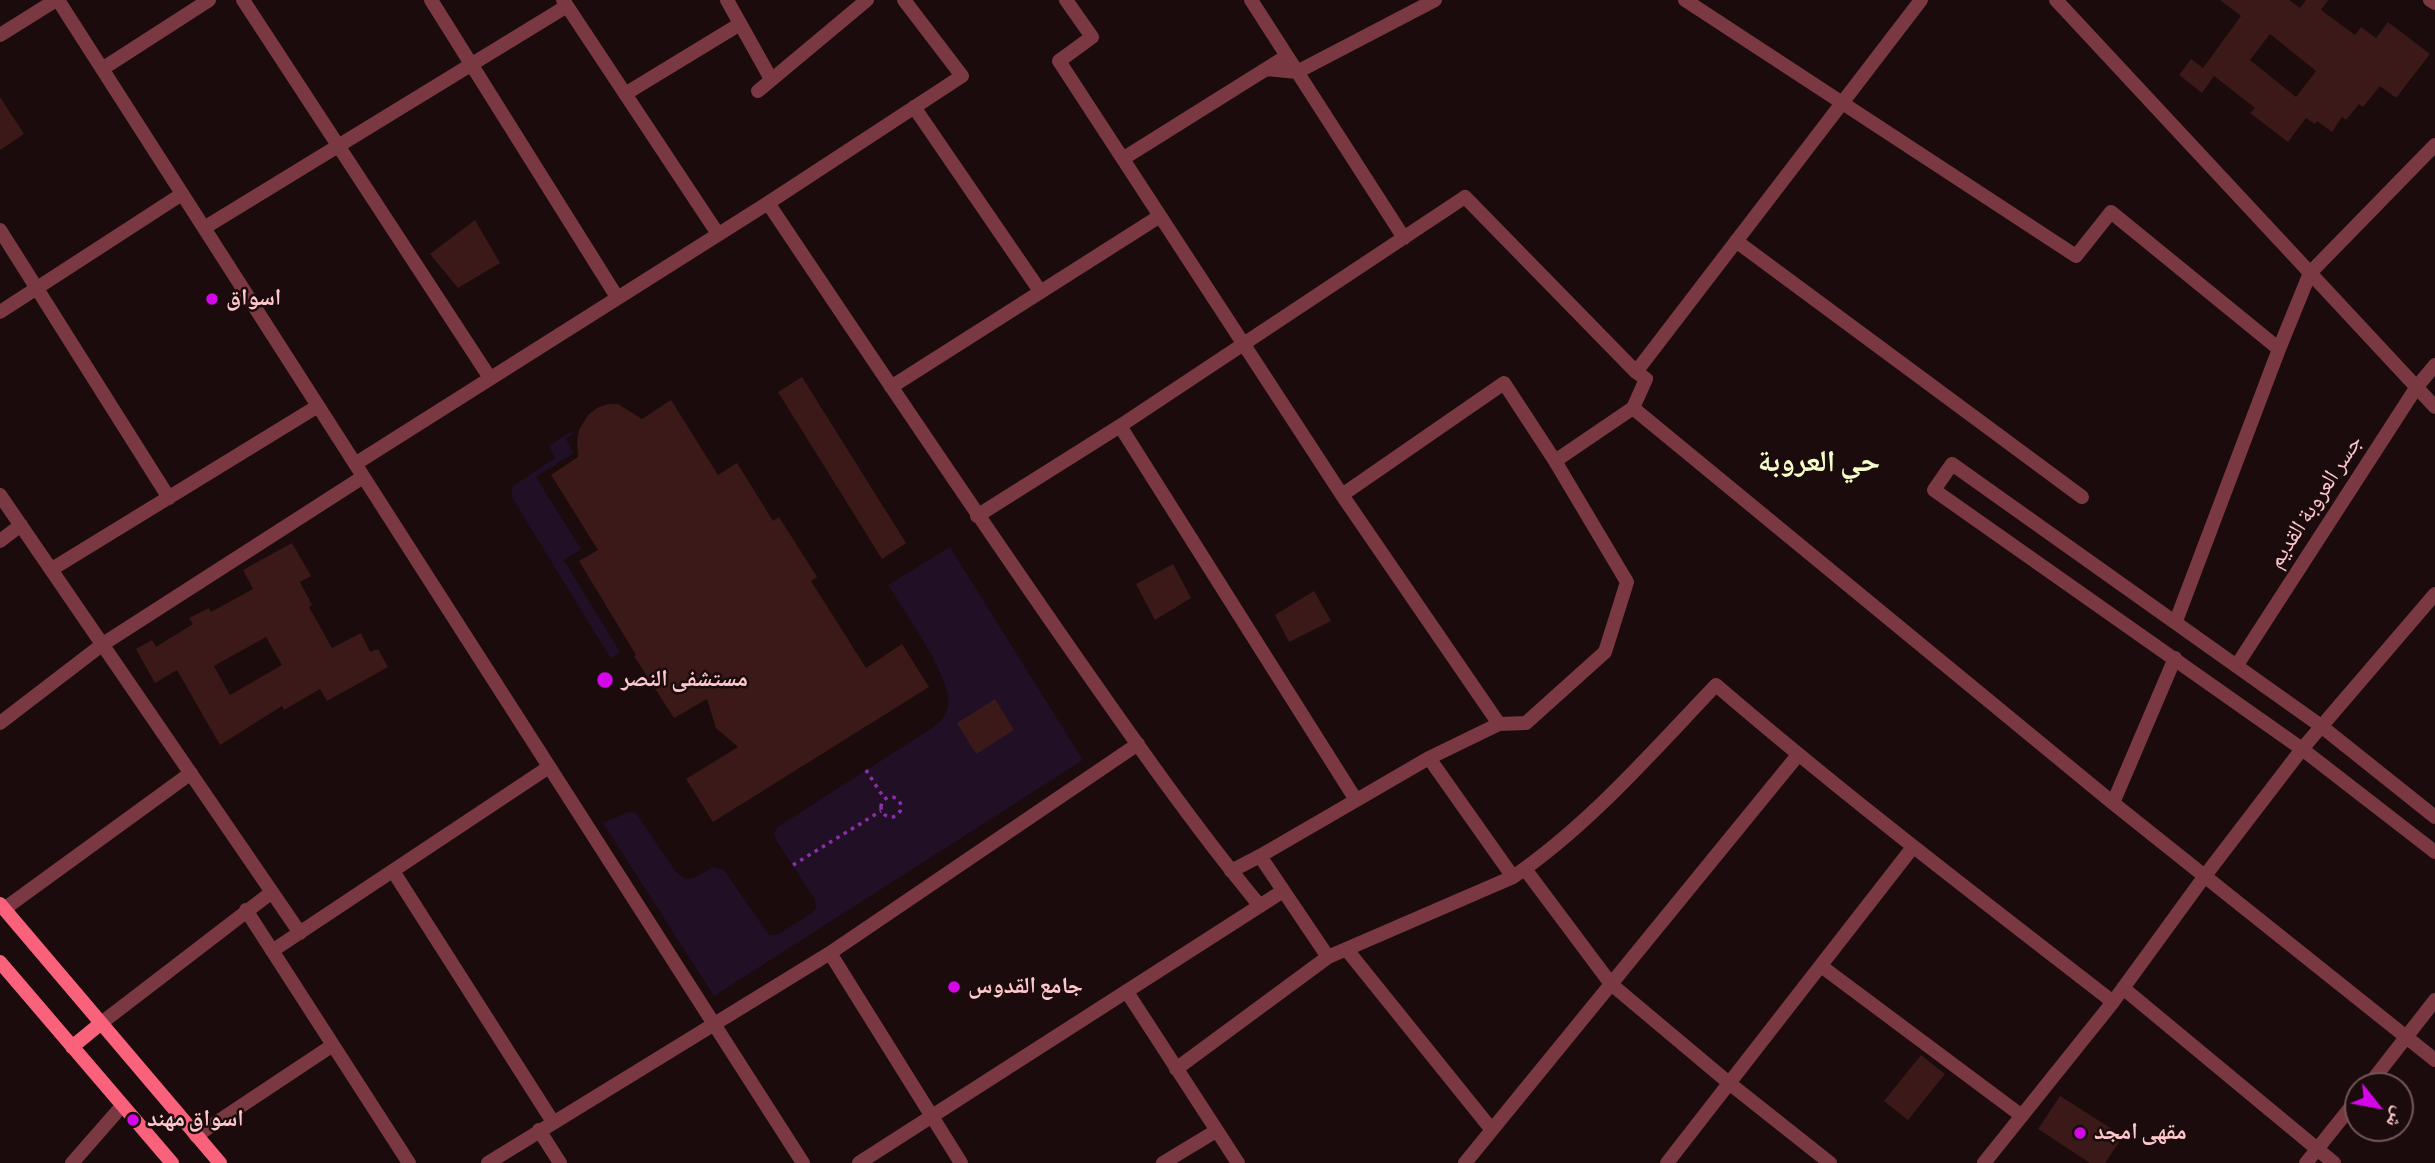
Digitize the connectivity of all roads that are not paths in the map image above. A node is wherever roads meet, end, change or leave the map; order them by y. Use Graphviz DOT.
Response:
graph roads {
  1 [pos="57,0"];
  2 [pos="209,0"];
  3 [pos="243,0"];
  4 [pos="432,0"];
  5 [pos="727,0"];
  6 [pos="867,0"];
  7 [pos="904,0"];
  8 [pos="1066,0"];
  9 [pos="1251,0"];
  10 [pos="1435,0"];
  11 [pos="1685,0"];
  12 [pos="1920,0"];
  13 [pos="2056,0"];
  14 [pos="2430,0"];
  15 [pos="565,3"];
  16 [pos="2435,3"];
  17 [pos="740,23"];
  18 [pos="0,35"];
  19 [pos="1287,56"];
  20 [pos="472,64"];
  21 [pos="102,69"];
  22 [pos="1266,69"];
  23 [pos="1297,72"];
  24 [pos="771,79"];
  25 [pos="758,91"];
  26 [pos="625,94"];
  27 [pos="1842,103"];
  28 [pos="914,107"];
  29 [pos="338,145"];
  30 [pos="2435,145"];
  31 [pos="1124,158"];
  32 [pos="182,194"];
  33 [pos="768,203"];
  34 [pos="1160,216"];
  35 [pos="204,228"];
  36 [pos="0,230"];
  37 [pos="718,234"];
  38 [pos="1404,238"];
  39 [pos="1736,242"];
  40 [pos="2310,273"];
  41 [pos="37,289"];
  42 [pos="1040,291"];
  43 [pos="617,297"];
  44 [pos="0,312"];
  45 [pos="1244,344"];
  46 [pos="2278,349"];
  47 [pos="2435,365"];
  48 [pos="1636,372"];
  49 [pos="490,378"];
  50 [pos="891,387"];
  51 [pos="2416,388"];
  52 [pos="318,406"];
  53 [pos="2435,407"];
  54 [pos="1633,408"];
  55 [pos="1120,426"];
  56 [pos="1555,461"];
  57 [pos="359,470"];
  58 [pos="0,495"];
  59 [pos="1342,495"];
  60 [pos="2082,497"];
  61 [pos="169,498"];
  62 [pos="977,516"];
  63 [pos="21,525"];
  64 [pos="0,541"];
  65 [pos="52,569"];
  66 [pos="2435,594"];
  67 [pos="2176,621"];
  68 [pos="103,644"];
  69 [pos="2175,658"];
  70 [pos="2237,665"];
  71 [pos="0,723"];
  72 [pos="1499,724"];
  73 [pos="2321,726"];
  74 [pos="1138,744"];
  75 [pos="2302,749"];
  76 [pos="1798,755"];
  77 [pos="1429,758"];
  78 [pos="549,767"];
  79 [pos="191,773"];
  80 [pos="1356,800"];
  81 [pos="2113,803"];
  82 [pos="2435,817"];
  83 [pos="1913,847"];
  84 [pos="2435,852"];
  85 [pos="1260,856"];
  86 [pos="393,870"];
  87 [pos="1231,871"];
  88 [pos="1519,873"];
  89 [pos="2204,877"];
  90 [pos="1283,891"];
  91 [pos="272,892"];
  92 [pos="1259,906"];
  93 [pos="2,907"];
  94 [pos="246,910"];
  95 [pos="300,933"];
  96 [pos="1347,950"];
  97 [pos="272,951"];
  98 [pos="830,953"];
  99 [pos="1328,957"];
  100 [pos="0,962"];
  101 [pos="1821,966"];
  102 [pos="1611,984"];
  103 [pos="2123,988"];
  104 [pos="1126,992"];
  105 [pos="2435,1000"];
  106 [pos="2113,1002"];
  107 [pos="100,1024"];
  108 [pos="713,1024"];
  109 [pos="2406,1037"];
  110 [pos="333,1045"];
  111 [pos="72,1047"];
  112 [pos="2435,1060"];
  113 [pos="1175,1069"];
  114 [pos="2379,1072"];
  115 [pos="1729,1083"];
  116 [pos="122,1106"];
  117 [pos="932,1116"];
  118 [pos="2022,1116"];
  119 [pos="2344,1116"];
  120 [pos="553,1122"];
  121 [pos="539,1130"];
  122 [pos="1492,1130"];
  123 [pos="1216,1131"];
  124 [pos="196,1136"];
  125 [pos="2318,1150"];
  126 [pos="72,1163"];
  127 [pos="172,1163"];
  128 [pos="220,1163"];
  129 [pos="409,1163"];
  130 [pos="488,1163"];
  131 [pos="561,1163"];
  132 [pos="803,1163"];
  133 [pos="859,1163"];
  134 [pos="961,1163"];
  135 [pos="1163,1163"];
  136 [pos="1238,1163"];
  137 [pos="1465,1163"];
  138 [pos="1667,1163"];
  139 [pos="1830,1163"];
  140 [pos="1984,1163"];
  141 [pos="2306,1163"];
  142 [pos="2334,1163"];
  1 -- 18 [label="street"];
  1 -- 21 [label="street"];
  2 -- 21 [label="street"];
  3 -- 29 [label="street"];
  4 -- 20 [label="street"];
  5 -- 17 [label="street"];
  6 -- 24 [label="street"];
  7 -- 28 [label="street"];
  8 -- 31 [label="street"];
  9 -- 19 [label="street"];
  10 -- 23 [label="street"];
  11 -- 27 [label="street"];
  12 -- 27 [label="street"];
  13 -- 40 [label="street"];
  14 -- 16 [label="street"];
  15 -- 20 [label="street"];
  15 -- 26 [label="street"];
  17 -- 24 [label="street"];
  17 -- 26 [label="street"];
  19 -- 22 [label="street"];
  19 -- 23 [label="street"];
  20 -- 29 [label="street"];
  20 -- 43 [label="street"];
  21 -- 32 [label="street"];
  22 -- 23 [label="street"];
  22 -- 31 [label="street"];
  23 -- 38 [label="street"];
  24 -- 25 [label="street"];
  26 -- 37 [label="street"];
  27 -- 39 [label="street"];
  27 -- 46 [label="street"];
  28 -- 33 [label="street"];
  28 -- 42 [label="street"];
  29 -- 35 [label="street"];
  29 -- 49 [label="street"];
  30 -- 40 [label="street"];
  31 -- 34 [label="street"];
  32 -- 35 [label="street"];
  32 -- 41 [label="street"];
  33 -- 37 [label="street"];
  33 -- 50 [label="street"];
  34 -- 42 [label="street"];
  34 -- 45 [label="street"];
  35 -- 52 [label="street"];
  36 -- 41 [label="street"];
  37 -- 43 [label="street"];
  38 -- 45 [label="street"];
  38 -- 48 [label="street"];
  39 -- 48 [label="street"];
  39 -- 60 [label="street"];
  40 -- 46 [label="street"];
  40 -- 51 [label="street"];
  41 -- 44 [label="street"];
  41 -- 61 [label="street"];
  42 -- 50 [label="street"];
  43 -- 49 [label="street"];
  45 -- 55 [label="street"];
  45 -- 59 [label="street"];
  46 -- 67 [label="street"];
  47 -- 51 [label="street, جسر العروبة القديم"];
  48 -- 54 [label="street"];
  49 -- 57 [label="street"];
  50 -- 62 [label="street"];
  51 -- 53 [label="street"];
  51 -- 70 [label="street, جسر العروبة القديم"];
  52 -- 57 [label="street"];
  52 -- 61 [label="street"];
  54 -- 56 [label="street"];
  54 -- 81 [label="street"];
  55 -- 62 [label="street"];
  55 -- 80 [label="street"];
  56 -- 59 [label="street"];
  56 -- 72 [label="street"];
  57 -- 68 [label="street"];
  57 -- 78 [label="street"];
  58 -- 63 [label="street"];
  59 -- 72 [label="street"];
  61 -- 65 [label="street"];
  62 -- 74 [label="street"];
  63 -- 64 [label="street"];
  63 -- 65 [label="street"];
  65 -- 68 [label="street"];
  66 -- 73 [label="street"];
  67 -- 69 [label="street"];
  67 -- 70 [label="street"];
  68 -- 71 [label="street"];
  68 -- 79 [label="street"];
  69 -- 75 [label="street"];
  69 -- 81 [label="street"];
  70 -- 73 [label="street"];
  72 -- 77 [label="street"];
  73 -- 75 [label="street"];
  73 -- 82 [label="street"];
  74 -- 87 [label="street"];
  74 -- 98 [label="street"];
  75 -- 84 [label="street"];
  75 -- 89 [label="street"];
  76 -- 83 [label="street"];
  76 -- 88 [label="street"];
  76 -- 102 [label="street"];
  77 -- 80 [label="street"];
  77 -- 88 [label="street"];
  78 -- 86 [label="street"];
  78 -- 108 [label="street"];
  79 -- 91 [label="street"];
  79 -- 93 [label="street"];
  80 -- 85 [label="street"];
  81 -- 89 [label="street"];
  83 -- 101 [label="street"];
  83 -- 106 [label="street"];
  85 -- 87 [label="street"];
  85 -- 90 [label="street"];
  86 -- 95 [label="street"];
  86 -- 120 [label="street"];
  87 -- 92 [label="street"];
  88 -- 96 [label="street"];
  88 -- 102 [label="street"];
  89 -- 103 [label="street"];
  89 -- 109 [label="street"];
  90 -- 92 [label="street"];
  90 -- 99 [label="street"];
  91 -- 94 [label="street"];
  91 -- 95 [label="street"];
  92 -- 104 [label="street"];
  93 -- 107 [label="main road"];
  94 -- 97 [label="street"];
  94 -- 107 [label="street"];
  95 -- 97 [label="street"];
  96 -- 99 [label="street"];
  96 -- 122 [label="street"];
  97 -- 110 [label="street"];
  98 -- 108 [label="street"];
  98 -- 117 [label="street"];
  99 -- 113 [label="street"];
  100 -- 111 [label="main road"];
  101 -- 115 [label="street"];
  101 -- 118 [label="street"];
  102 -- 115 [label="street"];
  102 -- 122 [label="street"];
  103 -- 106 [label="street"];
  103 -- 125 [label="street"];
  104 -- 113 [label="street"];
  104 -- 117 [label="street"];
  105 -- 109 [label="street"];
  106 -- 118 [label="street"];
  107 -- 111 [label="main road"];
  107 -- 124 [label="main road"];
  108 -- 120 [label="street"];
  108 -- 132 [label="street"];
  109 -- 112 [label="street"];
  109 -- 114 [label="street"];
  110 -- 124 [label="street"];
  110 -- 129 [label="street"];
  111 -- 116 [label="main road"];
  113 -- 123 [label="street"];
  115 -- 138 [label="street"];
  115 -- 139 [label="street"];
  116 -- 126 [label="street"];
  116 -- 127 [label="main road"];
  117 -- 133 [label="street"];
  117 -- 134 [label="street"];
  118 -- 140 [label="street"];
  119 -- 125 [label="street"];
  120 -- 121 [label="street"];
  121 -- 130 [label="street"];
  121 -- 131 [label="street"];
  122 -- 137 [label="street"];
  123 -- 135 [label="street"];
  123 -- 136 [label="street"];
  124 -- 128 [label="main road"];
  125 -- 141 [label="street"];
  125 -- 142 [label="street"];
}
